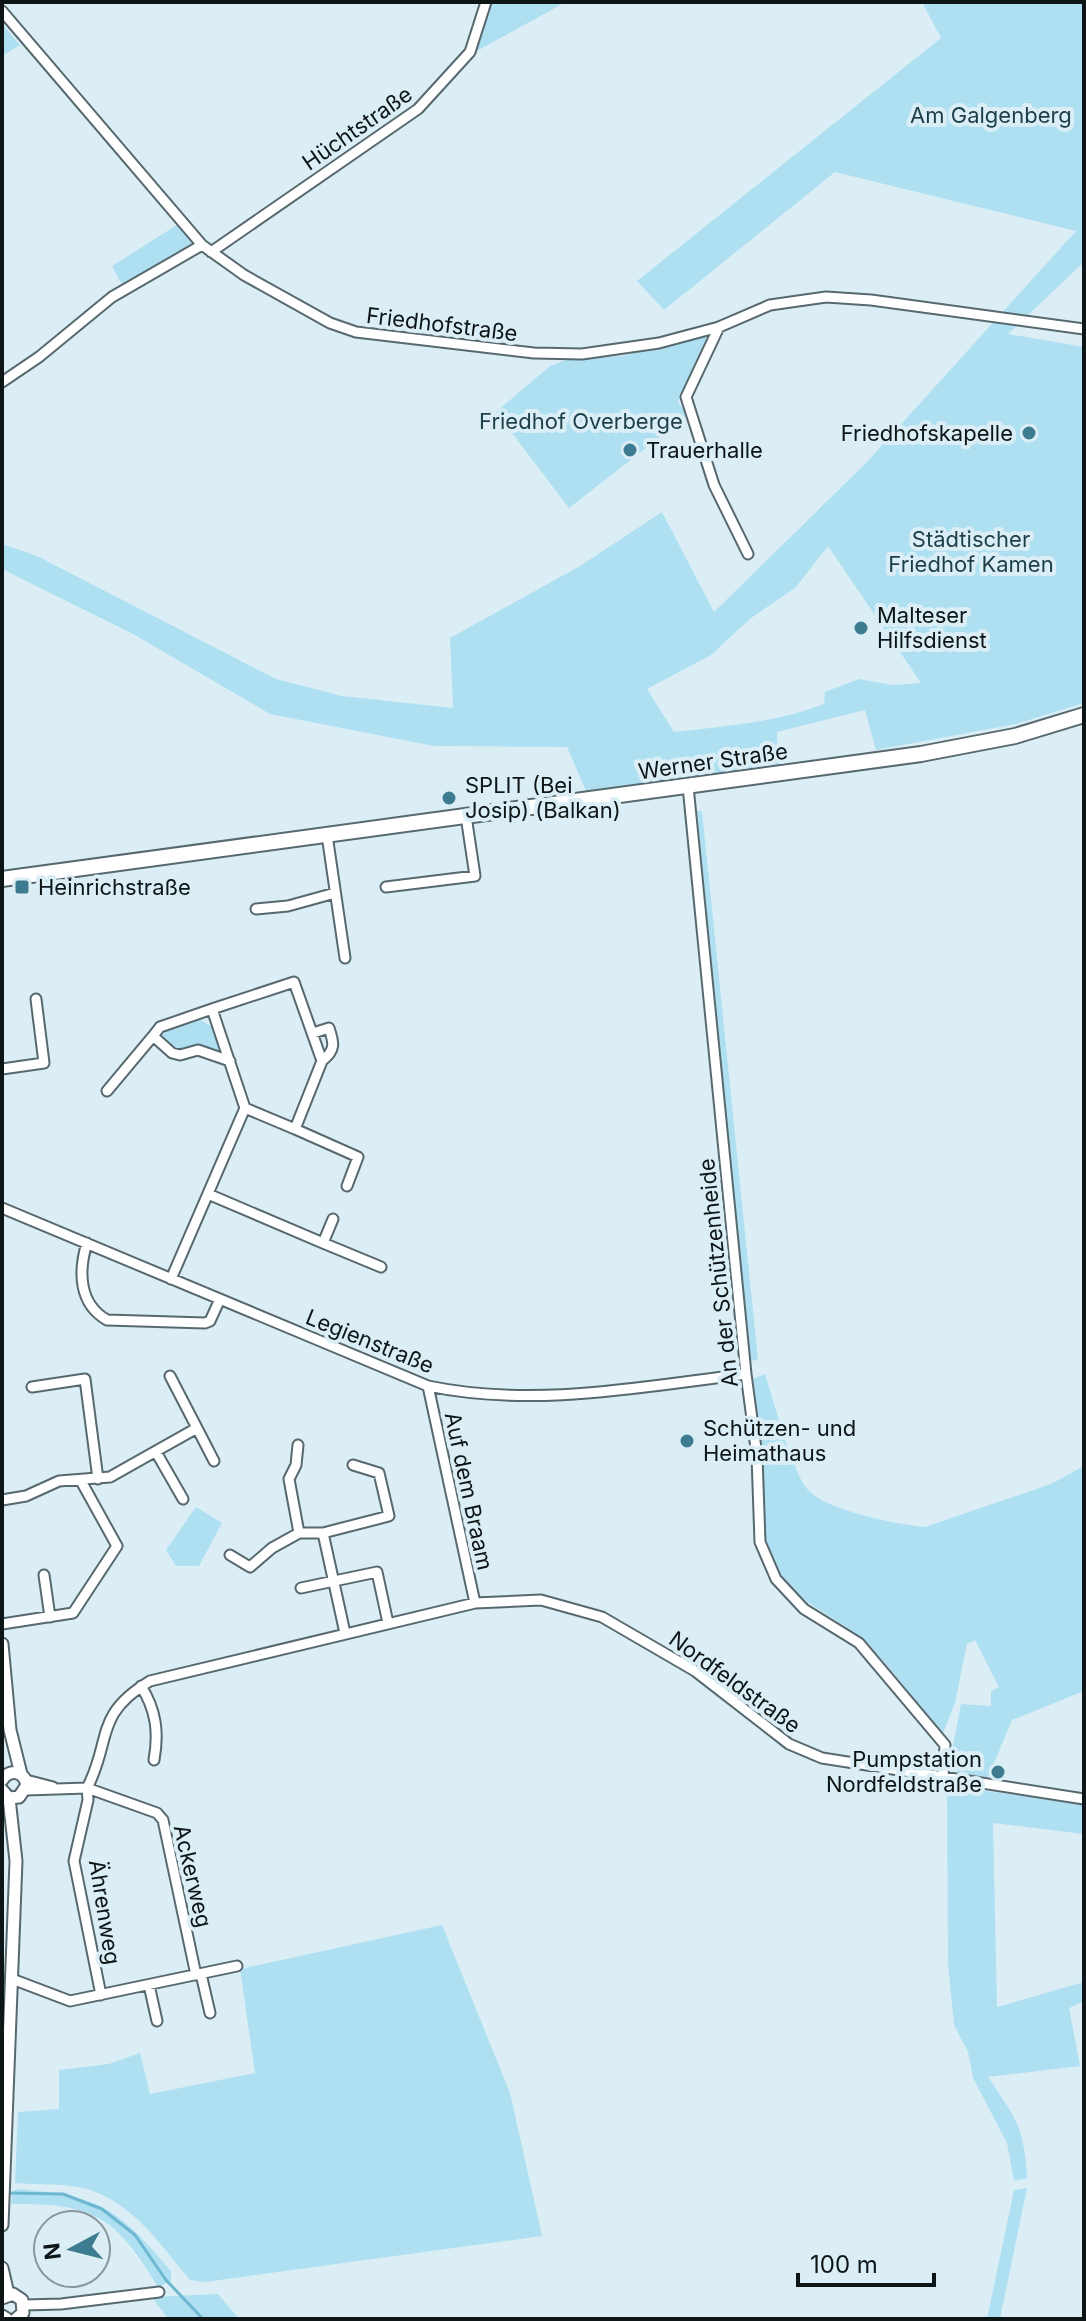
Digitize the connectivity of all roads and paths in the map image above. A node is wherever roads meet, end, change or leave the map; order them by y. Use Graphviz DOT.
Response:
graph roads {
  1 [pos="486,2"];
  2 [pos="2,11"];
  3 [pos="202,245"];
  4 [pos="211,252"];
  5 [pos="719,327"];
  6 [pos="1084,329"];
  7 [pos="2,382"];
  8 [pos="748,554"];
  9 [pos="1084,715"];
  10 [pos="688,786"];
  11 [pos="466,816"];
  12 [pos="327,835"];
  13 [pos="2,879"];
  14 [pos="386,887"];
  15 [pos="335,893"];
  16 [pos="256,909"];
  17 [pos="345,958"];
  18 [pos="36,999"];
  19 [pos="212,1009"];
  20 [pos="313,1033"];
  21 [pos="153,1036"];
  22 [pos="230,1061"];
  23 [pos="322,1061"];
  24 [pos="2,1069"];
  25 [pos="107,1091"];
  26 [pos="245,1108"];
  27 [pos="295,1129"];
  28 [pos="347,1186"];
  29 [pos="208,1194"];
  30 [pos="2,1208"];
  31 [pos="333,1219"];
  32 [pos="87,1243"];
  33 [pos="323,1243"];
  34 [pos="381,1267"];
  35 [pos="171,1279"];
  36 [pos="220,1299"];
  37 [pos="746,1374"];
  38 [pos="170,1376"];
  39 [pos="428,1386"];
  40 [pos="32,1387"];
  41 [pos="197,1428"];
  42 [pos="298,1445"];
  43 [pos="156,1452"];
  44 [pos="214,1461"];
  45 [pos="353,1465"];
  46 [pos="98,1479"];
  47 [pos="81,1481"];
  48 [pos="183,1499"];
  49 [pos="2,1500"];
  50 [pos="299,1533"];
  51 [pos="323,1533"];
  52 [pos="230,1555"];
  53 [pos="44,1575"];
  54 [pos="334,1582"];
  55 [pos="301,1588"];
  56 [pos="475,1603"];
  57 [pos="50,1617"];
  58 [pos="388,1623"];
  59 [pos="2,1624"];
  60 [pos="345,1633"];
  61 [pos="2,1644"];
  62 [pos="141,1686"];
  63 [pos="5,1704"];
  64 [pos="10,1730"];
  65 [pos="154,1760"];
  66 [pos="5,1777"];
  67 [pos="943,1777"];
  68 [pos="17,1788"];
  69 [pos="87,1788"];
  70 [pos="1084,1799"];
  71 [pos="237,1966"];
  72 [pos="198,1974"];
  73 [pos="12,1979"];
  74 [pos="149,1985"];
  75 [pos="101,1995"];
  76 [pos="210,2013"];
  77 [pos="157,2021"];
  78 [pos="2,2225"];
  79 [pos="2,2268"];
  80 [pos="159,2292"];
  81 [pos="5,2296"];
  82 [pos="24,2305"];
  83 [pos="16,2319"];
  1 -- 4 [label="street, Hüchtstraße"];
  2 -- 3 [label="street, Friedhofstraße"];
  3 -- 4 [label="street, Friedhofstraße"];
  3 -- 7 [label="street"];
  4 -- 5 [label="street, Friedhofstraße"];
  5 -- 6 [label="street, Friedhofstraße"];
  5 -- 8 [label="street"];
  9 -- 10 [label="main road, Werner Straße"];
  10 -- 11 [label="main road, Werner Straße"];
  10 -- 37 [label="street, An der Schützenheide"];
  11 -- 12 [label="main road, Werner Straße"];
  11 -- 14 [label="street"];
  12 -- 13 [label="main road, Werner Straße"];
  12 -- 15 [label="street"];
  15 -- 16 [label="street"];
  15 -- 17 [label="street"];
  18 -- 24 [label="street"];
  19 -- 20 [label="street"];
  19 -- 21 [label="street"];
  19 -- 22 [label="street"];
  20 -- 23 [label="street"];
  20 -- 23 [label="street"];
  21 -- 22 [label="street"];
  21 -- 25 [label="street"];
  22 -- 26 [label="street"];
  23 -- 27 [label="street"];
  26 -- 27 [label="street"];
  26 -- 29 [label="street"];
  27 -- 28 [label="street"];
  29 -- 33 [label="street"];
  29 -- 35 [label="street"];
  30 -- 32 [label="street, Legienstraße"];
  31 -- 33 [label="street"];
  32 -- 35 [label="street, Legienstraße"];
  32 -- 36 [label="street"];
  33 -- 34 [label="street"];
  35 -- 36 [label="street, Legienstraße"];
  36 -- 39 [label="street, Legienstraße"];
  37 -- 39 [label="street, Legienstraße"];
  37 -- 67 [label="street, An der Schützenheide"];
  38 -- 41 [label="street"];
  39 -- 56 [label="street, Auf dem Braam"];
  40 -- 46 [label="street"];
  41 -- 43 [label="street"];
  41 -- 44 [label="street"];
  42 -- 50 [label="street"];
  43 -- 46 [label="street"];
  43 -- 48 [label="street"];
  45 -- 51 [label="street"];
  46 -- 47 [label="street"];
  47 -- 49 [label="street"];
  47 -- 57 [label="street"];
  50 -- 51 [label="street"];
  50 -- 52 [label="street"];
  51 -- 54 [label="street"];
  53 -- 57 [label="street"];
  54 -- 55 [label="street"];
  54 -- 58 [label="street"];
  54 -- 60 [label="street"];
  56 -- 58 [label="street, Nordfeldstraße"];
  56 -- 67 [label="street, Nordfeldstraße"];
  57 -- 59 [label="street"];
  58 -- 60 [label="street, Nordfeldstraße"];
  60 -- 62 [label="street, Nordfeldstraße"];
  61 -- 63 [label="street"];
  62 -- 65 [label="street"];
  62 -- 69 [label="street, Nordfeldstraße"];
  63 -- 64 [label="street"];
  64 -- 66 [label="street"];
  64 -- 68 [label="street"];
  66 -- 68 [label="street"];
  67 -- 70 [label="street, Nordfeldstraße"];
  68 -- 69 [label="street"];
  68 -- 73 [label="street"];
  69 -- 72 [label="street, Ackerweg"];
  69 -- 75 [label="street, Ährenweg"];
  71 -- 72 [label="street"];
  72 -- 74 [label="street"];
  72 -- 76 [label="street"];
  73 -- 75 [label="street"];
  73 -- 78 [label="street"];
  74 -- 75 [label="street"];
  74 -- 77 [label="street"];
  79 -- 81 [label="street"];
  80 -- 82 [label="street"];
  81 -- 82 [label="street"];
  82 -- 83 [label="street"];
}
